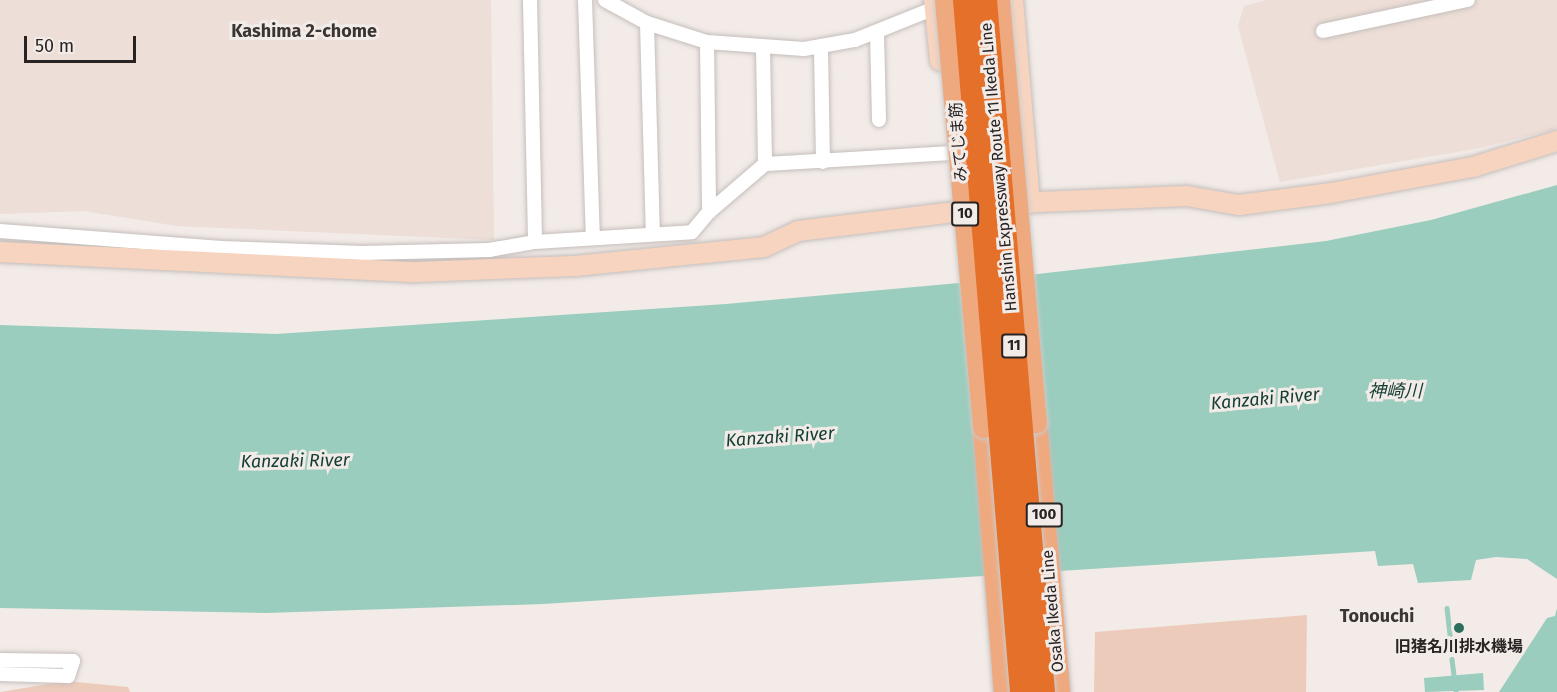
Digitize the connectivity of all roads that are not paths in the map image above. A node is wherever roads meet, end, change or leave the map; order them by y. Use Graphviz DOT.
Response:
graph roads {
  1 [pos="530,0"];
  2 [pos="585,0"];
  3 [pos="604,0"];
  4 [pos="966,0"];
  5 [pos="984,0"];
  6 [pos="999,0"];
  7 [pos="1013,0"];
  8 [pos="1468,0"];
  9 [pos="941,2"];
  10 [pos="647,23"];
  11 [pos="1323,31"];
  12 [pos="877,32"];
  13 [pos="707,42"];
  14 [pos="763,48"];
  15 [pos="821,48"];
  16 [pos="879,120"];
  17 [pos="1557,141"];
  18 [pos="949,153"];
  19 [pos="823,162"];
  20 [pos="765,164"];
  21 [pos="1030,202"];
  22 [pos="955,210"];
  23 [pos="709,212"];
  24 [pos="0,231"];
  25 [pos="652,233"];
  26 [pos="593,237"];
  27 [pos="535,242"];
  28 [pos="0,252"];
  29 [pos="0,660"];
  30 [pos="0,674"];
  31 [pos="1004,692"];
  32 [pos="1023,692"];
  33 [pos="1042,692"];
  34 [pos="1059,692"];
  1 -- 27 [label="street"];
  2 -- 26 [label="street"];
  3 -- 10 [label="street"];
  4 -- 32 [label="highway, Hanshin Expressway Route 11 Ikeda Line / 11, bridge"];
  5 -- 33 [label="highway, Hanshin Expressway Route 11 Ikeda Line / 11, bridge"];
  6 -- 34 [label="main road, Osaka Ikeda Line / 100, bridge"];
  7 -- 21 [label="street"];
  8 -- 11 [label="street"];
  9 -- 12 [label="street"];
  9 -- 18 [label="street"];
  9 -- 31 [label="main road, みてじま筋 / 10, bridge"];
  10 -- 13 [label="street"];
  10 -- 25 [label="street"];
  12 -- 15 [label="street"];
  12 -- 16 [label="street"];
  13 -- 14 [label="street"];
  13 -- 23 [label="street"];
  14 -- 15 [label="street"];
  14 -- 20 [label="street"];
  15 -- 19 [label="street"];
  17 -- 21 [label="street"];
  18 -- 19 [label="street"];
  18 -- 22 [label="street"];
  19 -- 20 [label="street"];
  20 -- 23 [label="street"];
  21 -- 22 [label="street"];
  22 -- 28 [label="street"];
  23 -- 25 [label="street"];
  24 -- 27 [label="street"];
  25 -- 26 [label="street"];
  26 -- 27 [label="street"];
  29 -- 30 [label="street"];
}
